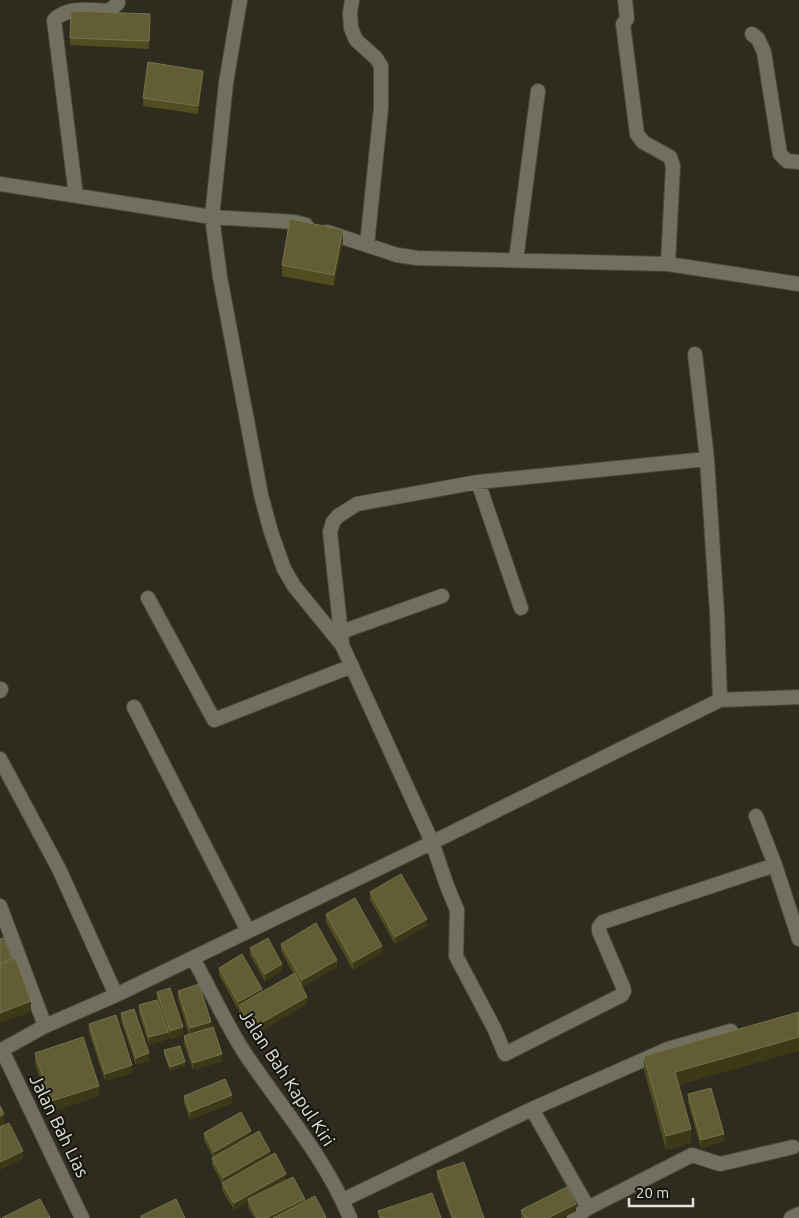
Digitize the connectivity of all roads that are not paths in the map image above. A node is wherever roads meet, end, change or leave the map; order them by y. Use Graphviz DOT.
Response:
graph roads {
  1 [pos="117,0"];
  2 [pos="240,0"];
  3 [pos="352,0"];
  4 [pos="625,0"];
  5 [pos="752,34"];
  6 [pos="538,92"];
  7 [pos="799,162"];
  8 [pos="0,184"];
  9 [pos="76,196"];
  10 [pos="212,218"];
  11 [pos="367,245"];
  12 [pos="516,260"];
  13 [pos="668,264"];
  14 [pos="799,284"];
  15 [pos="694,354"];
  16 [pos="707,459"];
  17 [pos="478,482"];
  18 [pos="442,596"];
  19 [pos="148,598"];
  20 [pos="521,608"];
  21 [pos="342,639"];
  22 [pos="352,666"];
  23 [pos="799,698"];
  24 [pos="720,700"];
  25 [pos="134,707"];
  26 [pos="0,758"];
  27 [pos="756,816"];
  28 [pos="432,842"];
  29 [pos="775,865"];
  30 [pos="0,906"];
  31 [pos="248,931"];
  32 [pos="799,938"];
  33 [pos="193,958"];
  34 [pos="116,995"];
  35 [pos="45,1026"];
  36 [pos="742,1028"];
  37 [pos="1,1050"];
  38 [pos="532,1110"];
  39 [pos="793,1146"];
  40 [pos="343,1200"];
  41 [pos="588,1208"];
  42 [pos="799,1214"];
  43 [pos="82,1218"];
  44 [pos="350,1218"];
  45 [pos="574,1218"];
  46 [pos="791,1218"];
  1 -- 9 [label="street"];
  2 -- 10 [label="street"];
  3 -- 11 [label="street"];
  4 -- 13 [label="street"];
  5 -- 7 [label="street"];
  6 -- 12 [label="street"];
  8 -- 9 [label="street"];
  9 -- 10 [label="street"];
  10 -- 11 [label="street"];
  10 -- 21 [label="street"];
  11 -- 12 [label="street"];
  12 -- 13 [label="street"];
  13 -- 14 [label="street"];
  15 -- 16 [label="street"];
  16 -- 17 [label="street"];
  16 -- 24 [label="street"];
  17 -- 20 [label="street"];
  17 -- 21 [label="street"];
  18 -- 21 [label="street"];
  19 -- 22 [label="street"];
  21 -- 22 [label="street"];
  22 -- 28 [label="street"];
  23 -- 24 [label="street"];
  24 -- 28 [label="street"];
  25 -- 31 [label="street"];
  26 -- 34 [label="street"];
  27 -- 29 [label="street"];
  28 -- 29 [label="street"];
  28 -- 31 [label="street"];
  29 -- 32 [label="street"];
  30 -- 35 [label="street"];
  31 -- 33 [label="street"];
  33 -- 34 [label="street"];
  33 -- 40 [label="street, Jalan Bah Kapul Kiri"];
  34 -- 35 [label="street"];
  35 -- 37 [label="street"];
  36 -- 38 [label="street"];
  37 -- 43 [label="street, Jalan Bah Lias"];
  38 -- 40 [label="street"];
  38 -- 41 [label="street"];
  39 -- 41 [label="street"];
  40 -- 44 [label="street, Jalan Bah Kapul Kiri"];
  41 -- 45 [label="street"];
  42 -- 46 [label="street"];
}
